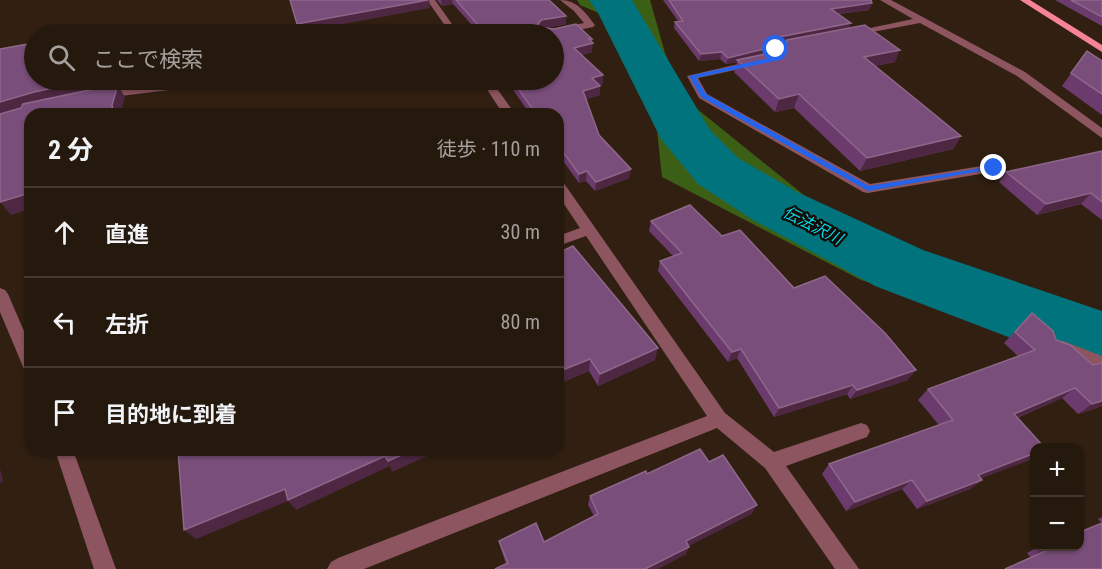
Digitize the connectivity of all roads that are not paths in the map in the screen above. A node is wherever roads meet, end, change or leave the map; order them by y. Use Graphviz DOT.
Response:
graph roads {
  1 [pos="431,0"];
  2 [pos="564,0"];
  3 [pos="884,0"];
  4 [pos="1024,0"];
  5 [pos="919,21"];
  6 [pos="447,24"];
  7 [pos="564,30"];
  8 [pos="842,36"];
  9 [pos="820,40"];
  10 [pos="1102,49"];
  11 [pos="141,90"];
  12 [pos="493,90"];
  13 [pos="88,99"];
  14 [pos="505,108"];
  15 [pos="1102,134"];
  16 [pos="994,168"];
  17 [pos="564,194"];
  18 [pos="589,230"];
  19 [pos="564,239"];
  20 [pos="0,294"];
  21 [pos="1052,344"];
  22 [pos="24,350"];
  23 [pos="1102,363"];
  24 [pos="718,420"];
  25 [pos="861,431"];
  26 [pos="66,456"];
  27 [pos="772,462"];
  28 [pos="105,569"];
  29 [pos="338,569"];
  30 [pos="848,569"];
  1 -- 6 [label="street"];
  2 -- 7 [label="street"];
  3 -- 5 [label="street"];
  4 -- 10 [label="main road"];
  5 -- 8 [label="street"];
  5 -- 15 [label="street"];
  9 -- 16 [label="street"];
  11 -- 13 [label="street"];
  12 -- 14 [label="street"];
  17 -- 18 [label="street"];
  18 -- 19 [label="street"];
  18 -- 24 [label="street"];
  20 -- 22 [label="street"];
  21 -- 23 [label="street"];
  24 -- 27 [label="street"];
  24 -- 29 [label="street"];
  25 -- 27 [label="street"];
  26 -- 28 [label="street"];
  27 -- 30 [label="street"];
}
